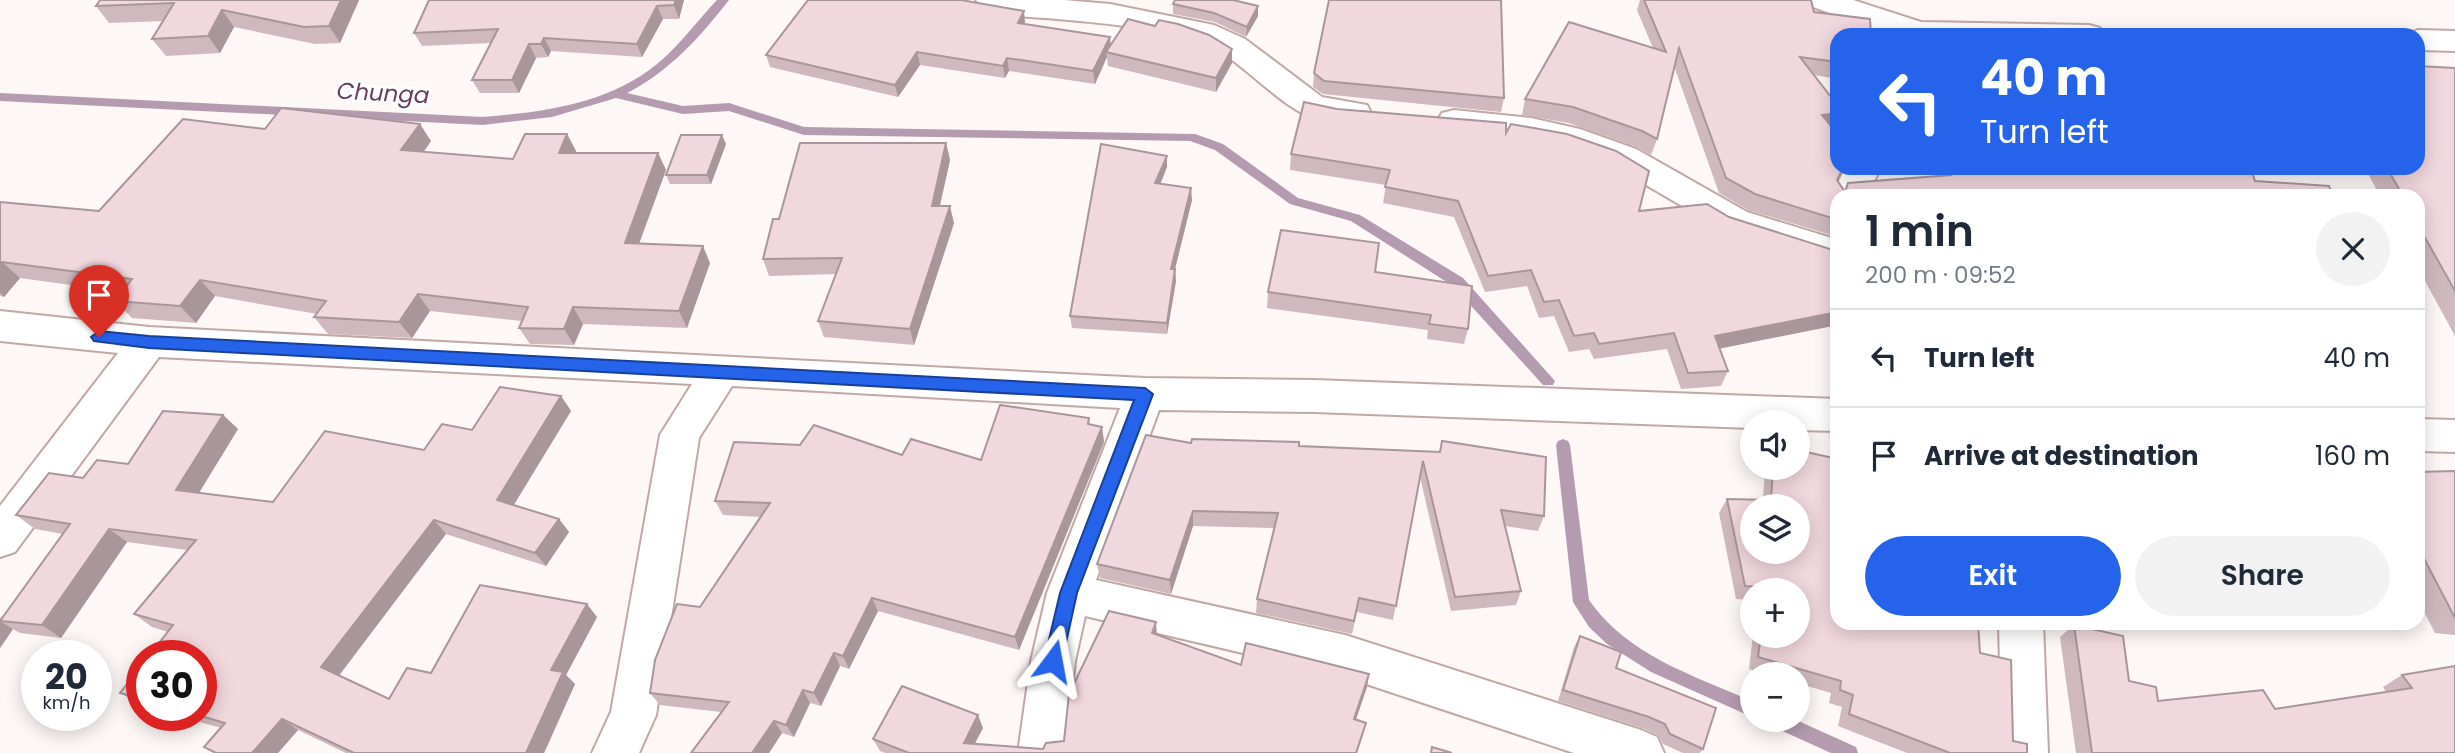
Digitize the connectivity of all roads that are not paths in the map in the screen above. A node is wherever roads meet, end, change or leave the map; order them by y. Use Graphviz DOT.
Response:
graph roads {
  1 [pos="991,0"];
  2 [pos="1824,0"];
  3 [pos="1901,28"];
  4 [pos="2425,40"];
  5 [pos="2455,41"];
  6 [pos="1379,115"];
  7 [pos="1419,118"];
  8 [pos="1830,251"];
  9 [pos="0,326"];
  10 [pos="149,342"];
  11 [pos="722,370"];
  12 [pos="1145,394"];
  13 [pos="1830,415"];
  14 [pos="2425,435"];
  15 [pos="2455,436"];
  16 [pos="0,540"];
  17 [pos="1069,593"];
  18 [pos="2021,630"];
  19 [pos="615,753"];
  20 [pos="1041,753"];
  21 [pos="1641,753"];
  22 [pos="2025,753"];
  1 -- 6 [label="street"];
  2 -- 3 [label="street"];
  4 -- 5 [label="street"];
  7 -- 8 [label="street"];
  9 -- 10 [label="street"];
  10 -- 11 [label="street"];
  10 -- 16 [label="street"];
  11 -- 12 [label="street"];
  11 -- 19 [label="street"];
  12 -- 13 [label="street"];
  12 -- 17 [label="street"];
  14 -- 15 [label="street"];
  17 -- 20 [label="street"];
  17 -- 21 [label="street"];
  18 -- 22 [label="street"];
}
